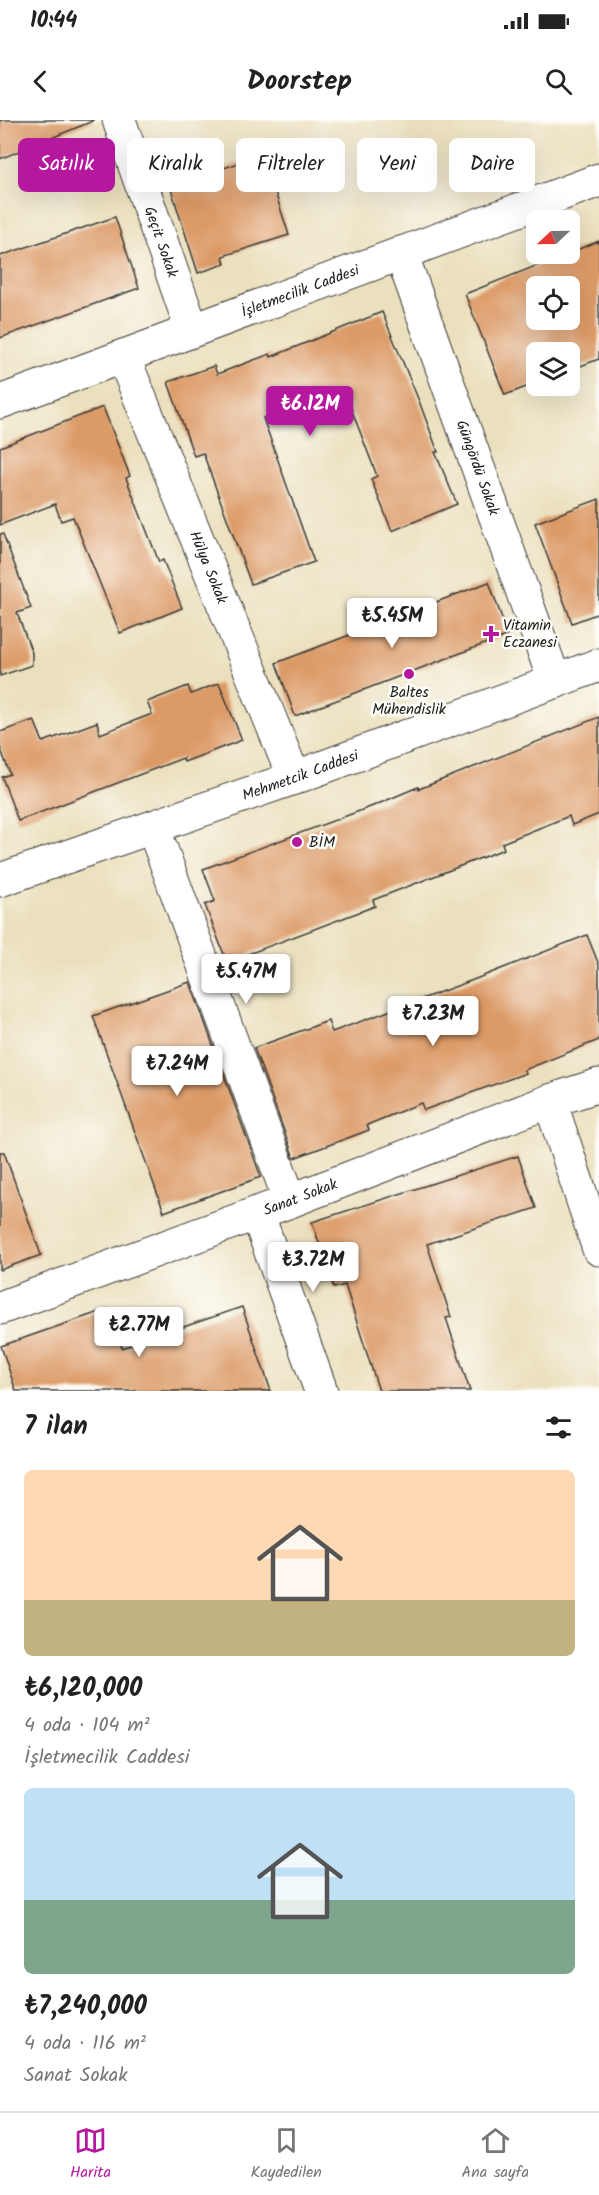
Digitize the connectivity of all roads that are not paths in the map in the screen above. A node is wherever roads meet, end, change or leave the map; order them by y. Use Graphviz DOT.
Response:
graph roads {
  1 [pos="119,120"];
  2 [pos="599,180"];
  3 [pos="401,253"];
  4 [pos="192,330"];
  5 [pos="123,356"];
  6 [pos="0,402"];
  7 [pos="599,665"];
  8 [pos="555,682"];
  9 [pos="294,778"];
  10 [pos="153,827"];
  11 [pos="0,880"];
  12 [pos="599,1085"];
  13 [pos="550,1101"];
  14 [pos="290,1201"];
  15 [pos="257,1213"];
  16 [pos="599,1249"];
  17 [pos="0,1308"];
  18 [pos="321,1391"];
  1 -- 4 [label="street, Geçit Sokak"];
  2 -- 3 [label="street, İşletmecilik Caddesi"];
  3 -- 4 [label="street, İşletmecilik Caddesi"];
  3 -- 8 [label="street, Güngördü Sokak"];
  4 -- 5 [label="street, İşletmecilik Caddesi"];
  5 -- 6 [label="street, İşletmecilik Caddesi"];
  5 -- 9 [label="street, Hülya Sokak"];
  7 -- 8 [label="street, Mehmetcik Caddesi"];
  8 -- 9 [label="street, Mehmetcik Caddesi"];
  9 -- 10 [label="street, Mehmetcik Caddesi"];
  10 -- 11 [label="street, Mehmetcik Caddesi"];
  10 -- 14 [label="street"];
  12 -- 13 [label="street, Sanat Sokak"];
  13 -- 14 [label="street, Sanat Sokak"];
  13 -- 16 [label="street"];
  14 -- 15 [label="street, Sanat Sokak"];
  15 -- 17 [label="street, Sanat Sokak"];
  15 -- 18 [label="street"];
}
